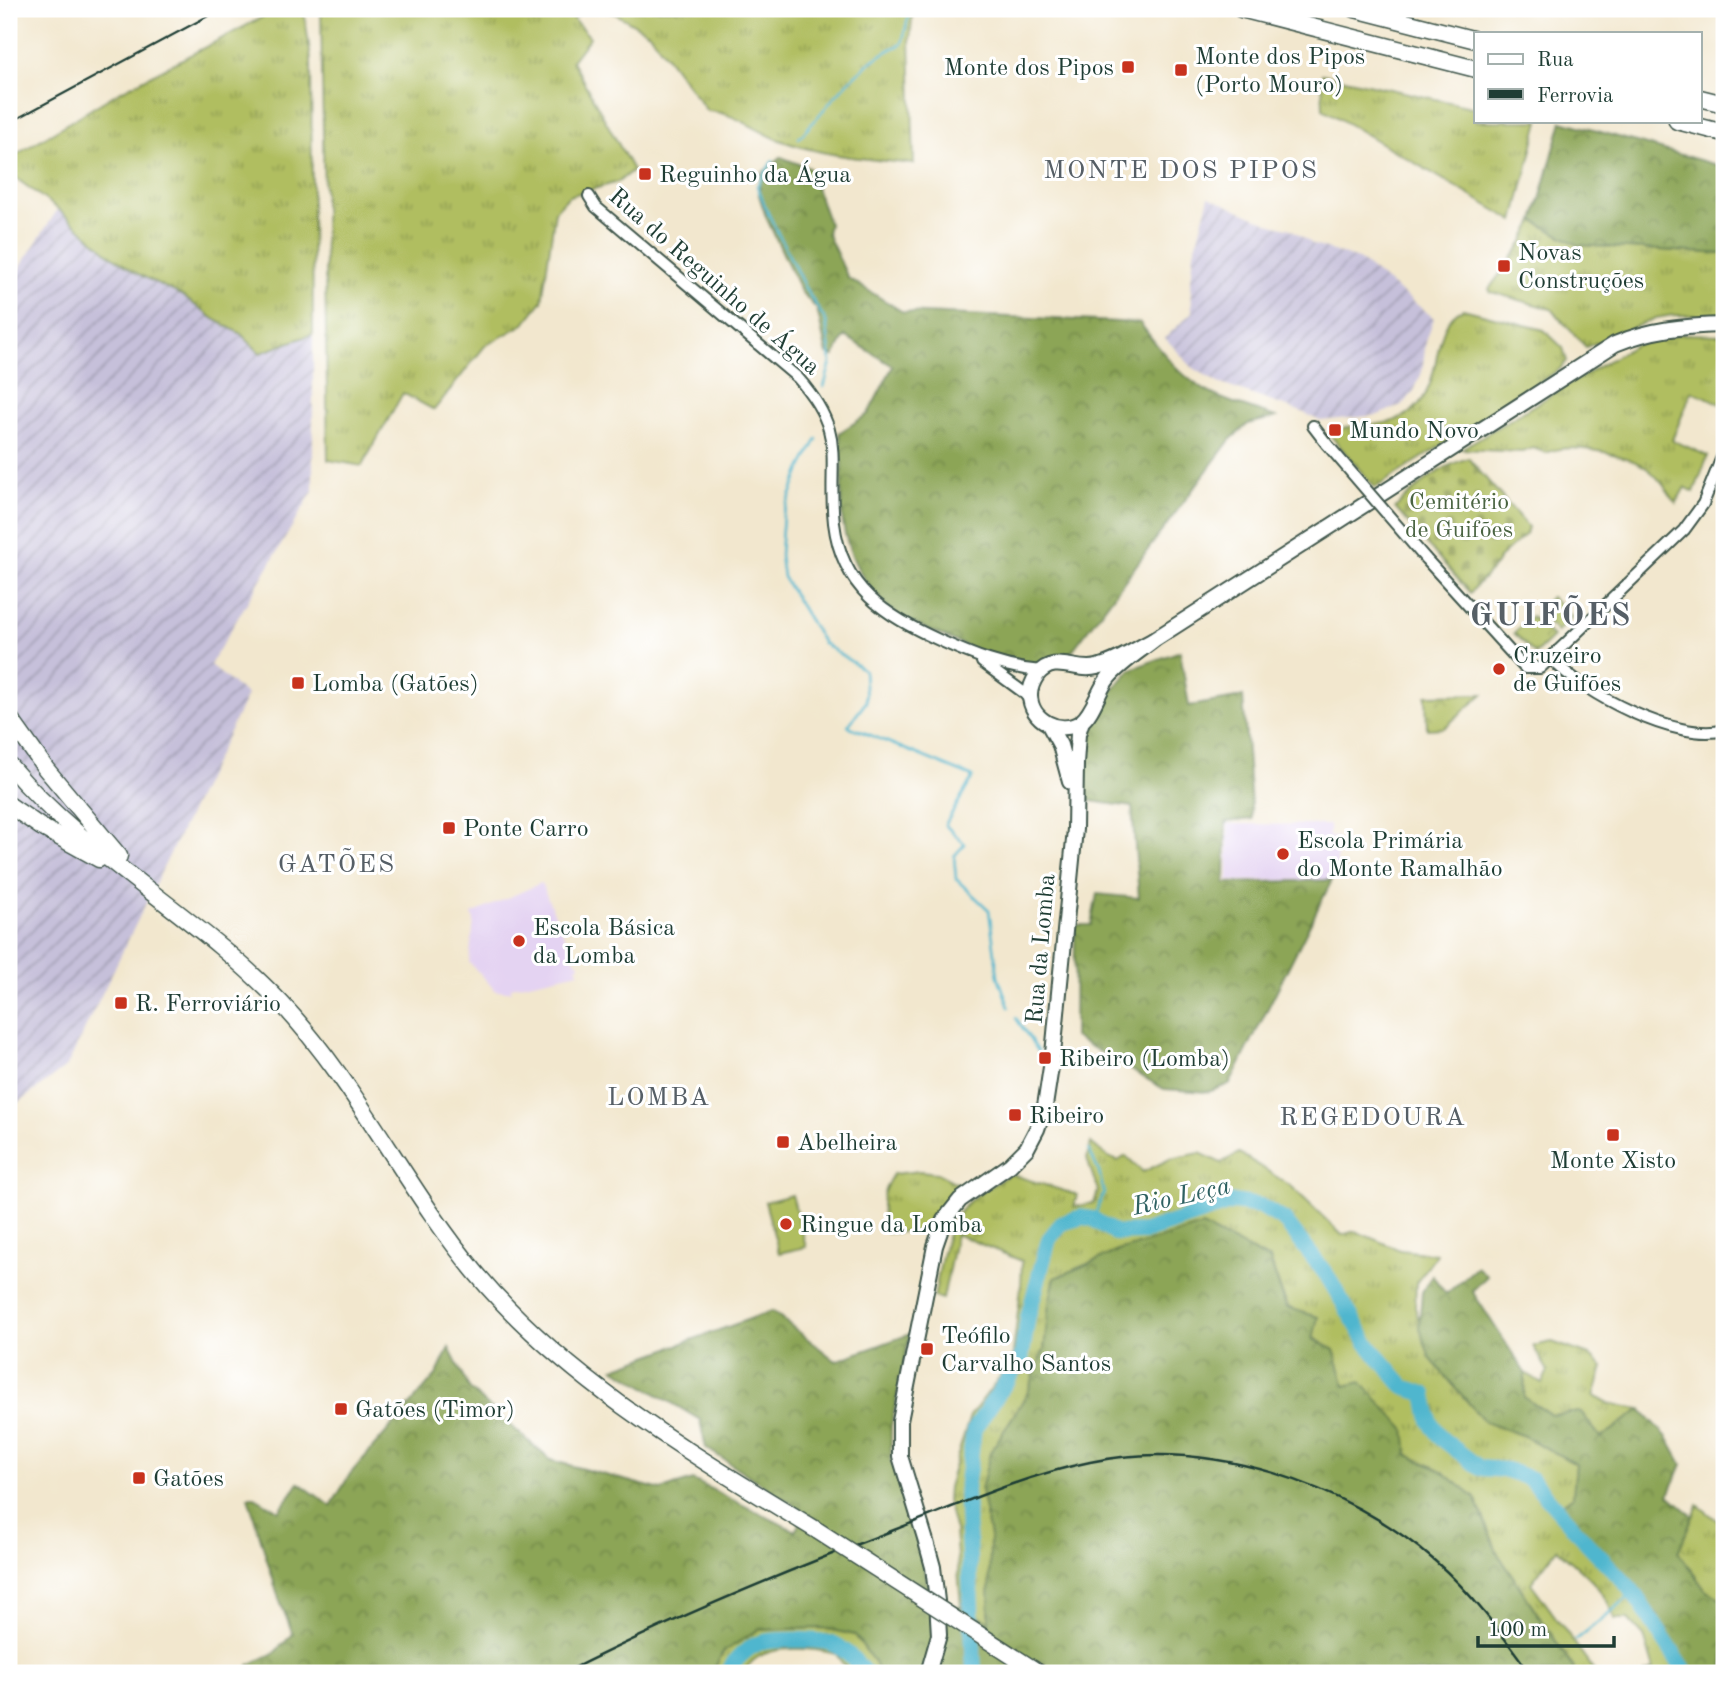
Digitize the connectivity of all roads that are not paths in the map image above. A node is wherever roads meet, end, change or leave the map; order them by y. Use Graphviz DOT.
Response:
graph roads {
  1 [pos="1241,9"];
  2 [pos="1355,9"];
  3 [pos="1474,39"];
  4 [pos="1474,68"];
  5 [pos="1702,98"];
  6 [pos="1724,104"];
  7 [pos="1682,122"];
  8 [pos="1724,133"];
  9 [pos="589,196"];
  10 [pos="1724,325"];
  11 [pos="1314,426"];
  12 [pos="1724,452"];
  13 [pos="1155,639"];
  14 [pos="974,656"];
  15 [pos="1552,659"];
  16 [pos="1078,667"];
  17 [pos="1041,671"];
  18 [pos="1030,700"];
  19 [pos="1094,700"];
  20 [pos="9,717"];
  21 [pos="1082,721"];
  22 [pos="1049,724"];
  23 [pos="1724,730"];
  24 [pos="9,767"];
  25 [pos="1074,796"];
  26 [pos="9,804"];
  27 [pos="134,879"];
  28 [pos="928,1673"];
  29 [pos="1039,1673"];
  1 -- 4 [label="highway"];
  2 -- 3 [label="highway"];
  5 -- 6 [label="highway"];
  7 -- 8 [label="highway"];
  9 -- 14 [label="street, Rua do Reguinho de Água"];
  10 -- 13 [label="main road"];
  11 -- 15 [label="street, bridge"];
  12 -- 15 [label="street"];
  13 -- 16 [label="main road"];
  13 -- 19 [label="main road"];
  14 -- 17 [label="street, Rua do Reguinho de Água"];
  14 -- 18 [label="street, Rua do Reguinho de Água"];
  15 -- 23 [label="street"];
  16 -- 17 [label="main road"];
  16 -- 19 [label="main road"];
  17 -- 18 [label="main road"];
  18 -- 22 [label="main road"];
  19 -- 21 [label="main road"];
  20 -- 27 [label="highway"];
  21 -- 22 [label="main road"];
  21 -- 25 [label="main road, Rua da Lomba"];
  22 -- 25 [label="main road, Rua da Lomba"];
  24 -- 27 [label="highway"];
  25 -- 28 [label="main road, Rua da Lomba"];
  26 -- 27 [label="highway"];
  27 -- 29 [label="highway, bridge"];
}
